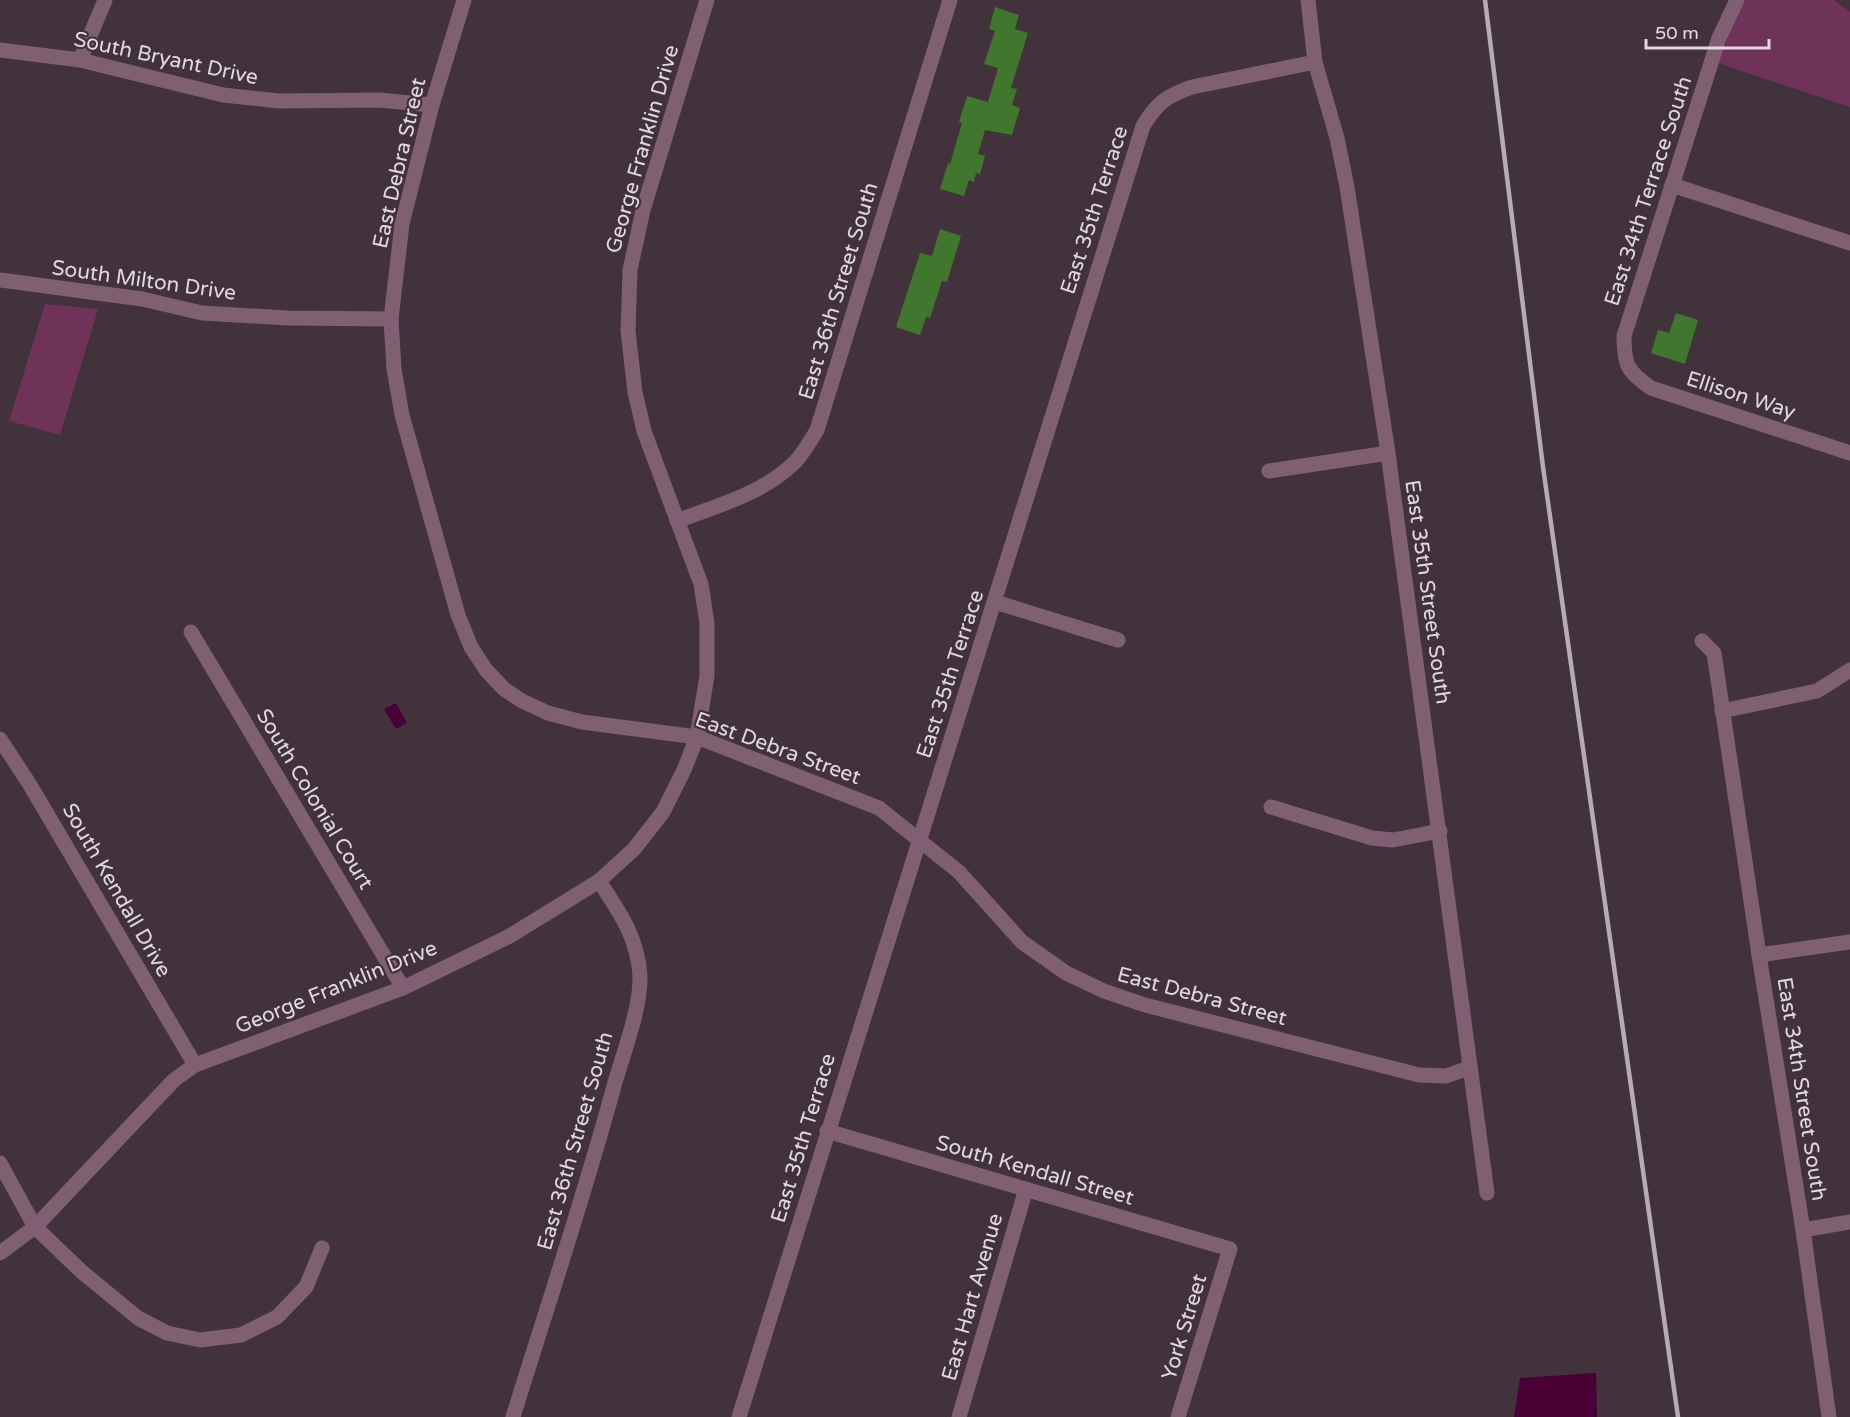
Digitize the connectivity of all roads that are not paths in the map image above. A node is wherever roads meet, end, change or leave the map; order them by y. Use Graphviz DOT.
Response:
graph roads {
  1 [pos="105,0"];
  2 [pos="464,0"];
  3 [pos="707,0"];
  4 [pos="950,0"];
  5 [pos="1308,0"];
  6 [pos="1737,0"];
  7 [pos="0,51"];
  8 [pos="80,60"];
  9 [pos="1315,62"];
  10 [pos="432,105"];
  11 [pos="1672,185"];
  12 [pos="1850,243"];
  13 [pos="0,280"];
  14 [pos="391,319"];
  15 [pos="1628,364"];
  16 [pos="1388,453"];
  17 [pos="1850,453"];
  18 [pos="1269,471"];
  19 [pos="677,521"];
  20 [pos="995,602"];
  21 [pos="190,632"];
  22 [pos="1118,640"];
  23 [pos="1702,641"];
  24 [pos="1850,670"];
  25 [pos="1722,711"];
  26 [pos="697,737"];
  27 [pos="0,739"];
  28 [pos="1271,807"];
  29 [pos="1440,831"];
  30 [pos="920,839"];
  31 [pos="600,881"];
  32 [pos="1850,942"];
  33 [pos="1759,955"];
  34 [pos="403,988"];
  35 [pos="195,1065"];
  36 [pos="1469,1068"];
  37 [pos="827,1131"];
  38 [pos="0,1163"];
  39 [pos="1026,1189"];
  40 [pos="1487,1193"];
  41 [pos="1850,1222"];
  42 [pos="34,1227"];
  43 [pos="1803,1230"];
  44 [pos="322,1248"];
  45 [pos="1230,1249"];
  46 [pos="0,1253"];
  47 [pos="513,1417"];
  48 [pos="739,1417"];
  49 [pos="959,1417"];
  50 [pos="1178,1417"];
  51 [pos="1829,1417"];
  1 -- 8 [label="street"];
  2 -- 10 [label="street, East Debra Street"];
  3 -- 19 [label="street, George Franklin Drive"];
  4 -- 19 [label="street, East 36th Street South"];
  5 -- 9 [label="street, East 35th Street South"];
  6 -- 11 [label="street, East 34th Terrace South"];
  7 -- 8 [label="street, South Bryant Drive"];
  8 -- 10 [label="street, South Bryant Drive"];
  9 -- 16 [label="street, East 35th Street South"];
  9 -- 20 [label="street, East 35th Terrace"];
  10 -- 14 [label="street, East Debra Street"];
  11 -- 12 [label="street"];
  11 -- 15 [label="street, East 34th Terrace South"];
  13 -- 14 [label="street, South Milton Drive"];
  14 -- 26 [label="street, East Debra Street"];
  15 -- 17 [label="street, Ellison Way"];
  16 -- 18 [label="street"];
  16 -- 29 [label="street, East 35th Street South"];
  19 -- 26 [label="street, George Franklin Drive"];
  20 -- 22 [label="street"];
  20 -- 30 [label="street, East 35th Terrace"];
  21 -- 34 [label="street, South Colonial Court"];
  23 -- 25 [label="street, East 34th Street South"];
  24 -- 25 [label="street"];
  25 -- 33 [label="street, East 34th Street South"];
  26 -- 30 [label="street, East Debra Street"];
  26 -- 31 [label="street, George Franklin Drive"];
  27 -- 35 [label="street, South Kendall Drive"];
  28 -- 29 [label="street"];
  29 -- 36 [label="street, East 35th Street South"];
  30 -- 36 [label="street, East Debra Street"];
  30 -- 37 [label="street, East 35th Terrace"];
  31 -- 34 [label="street, George Franklin Drive"];
  31 -- 47 [label="street, East 36th Street South"];
  32 -- 33 [label="street, East 34th Street South"];
  33 -- 43 [label="street, East 34th Street South"];
  34 -- 35 [label="street, George Franklin Drive"];
  35 -- 42 [label="street, George Franklin Drive"];
  36 -- 40 [label="street, East 35th Street South"];
  37 -- 39 [label="street, South Kendall Street"];
  37 -- 48 [label="street, East 35th Terrace"];
  38 -- 42 [label="street"];
  39 -- 45 [label="street, South Kendall Street"];
  39 -- 49 [label="street, East Hart Avenue"];
  41 -- 43 [label="street, East 34th Street South"];
  42 -- 44 [label="street"];
  42 -- 46 [label="street, George Franklin Drive"];
  43 -- 51 [label="street, East 34th Street South"];
  45 -- 50 [label="street, York Street"];
}
